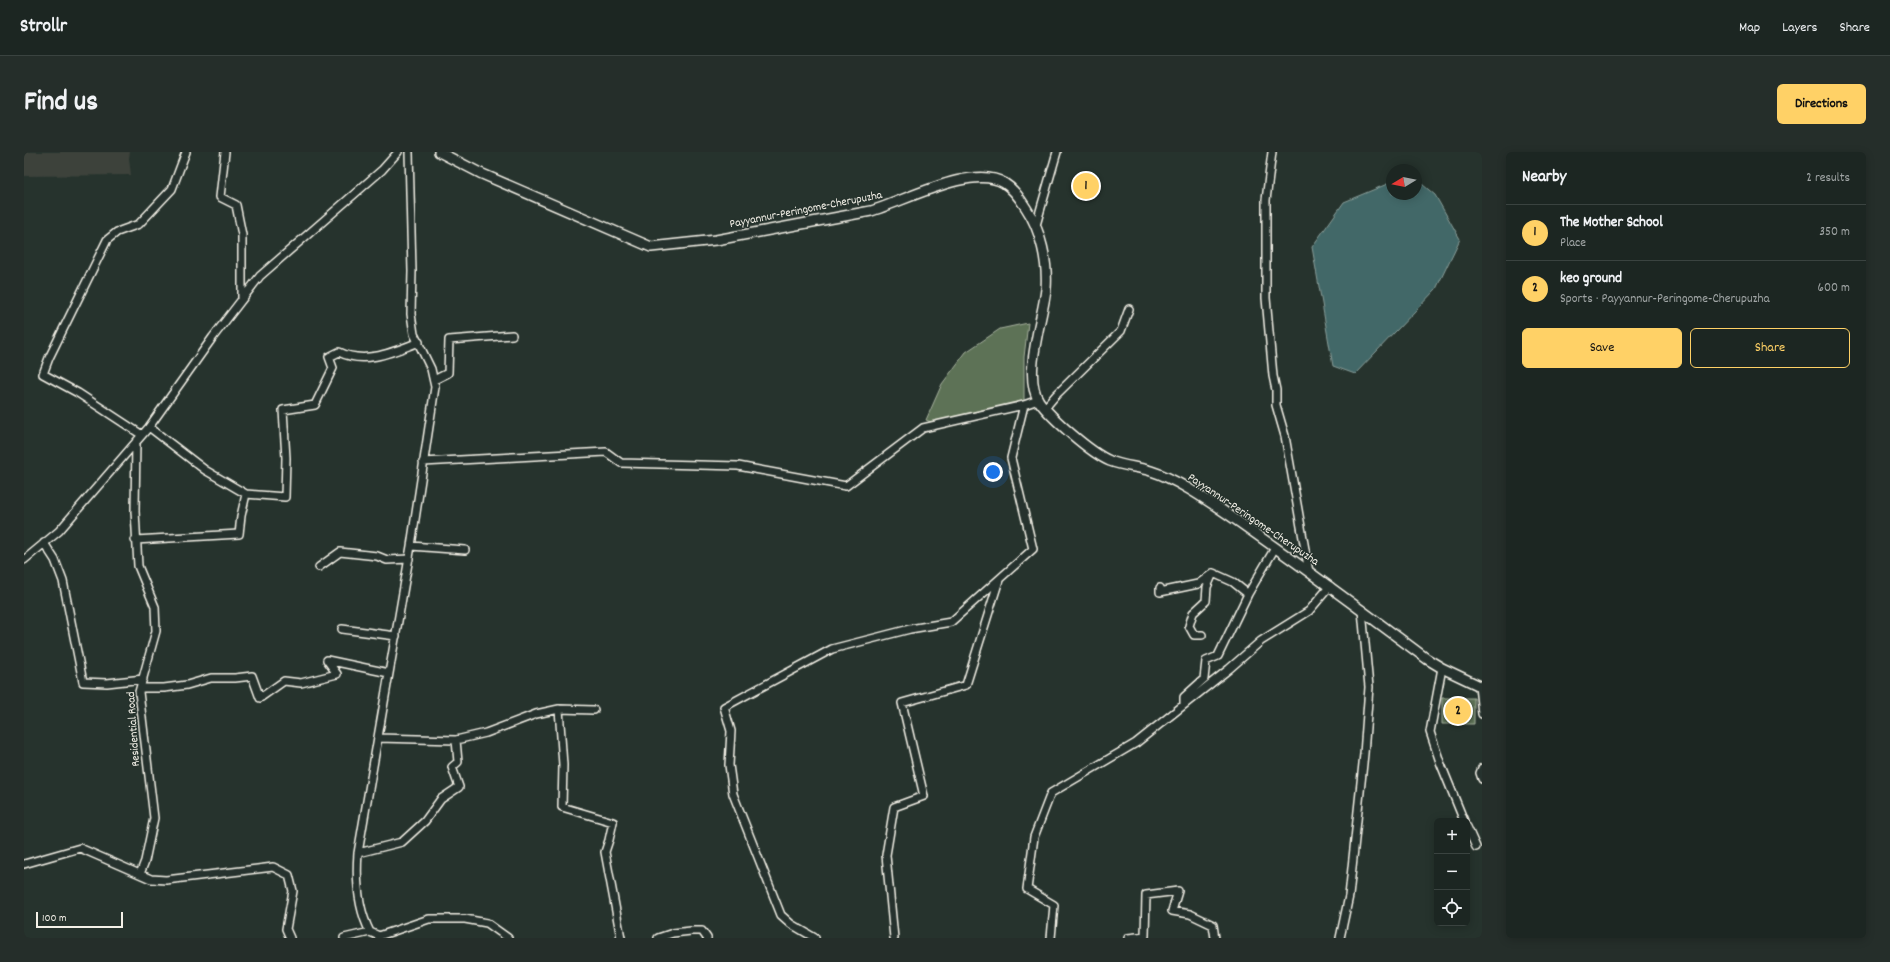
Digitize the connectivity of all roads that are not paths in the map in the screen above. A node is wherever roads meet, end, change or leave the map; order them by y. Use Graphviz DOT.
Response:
graph roads {
  1 [pos="186,152"];
  2 [pos="225,152"];
  3 [pos="398,152"];
  4 [pos="409,152"];
  5 [pos="439,152"];
  6 [pos="1057,152"];
  7 [pos="1272,152"];
  8 [pos="1036,225"];
  9 [pos="242,299"];
  10 [pos="1129,309"];
  11 [pos="512,335"];
  12 [pos="419,342"];
  13 [pos="434,380"];
  14 [pos="1038,400"];
  15 [pos="1024,405"];
  16 [pos="1045,408"];
  17 [pos="149,427"];
  18 [pos="142,435"];
  19 [pos="136,442"];
  20 [pos="423,462"];
  21 [pos="246,494"];
  22 [pos="135,540"];
  23 [pos="44,543"];
  24 [pos="411,546"];
  25 [pos="1275,548"];
  26 [pos="465,550"];
  27 [pos="409,559"];
  28 [pos="24,560"];
  29 [pos="319,567"];
  30 [pos="1309,572"];
  31 [pos="1213,573"];
  32 [pos="1000,579"];
  33 [pos="1330,586"];
  34 [pos="1160,588"];
  35 [pos="1248,594"];
  36 [pos="1362,610"];
  37 [pos="342,629"];
  38 [pos="1202,635"];
  39 [pos="396,636"];
  40 [pos="1442,668"];
  41 [pos="390,673"];
  42 [pos="143,679"];
  43 [pos="1480,686"];
  44 [pos="140,688"];
  45 [pos="1184,704"];
  46 [pos="559,709"];
  47 [pos="594,710"];
  48 [pos="1482,714"];
  49 [pos="378,738"];
  50 [pos="456,740"];
  51 [pos="1482,768"];
  52 [pos="1482,779"];
  53 [pos="1463,818"];
  54 [pos="1470,834"];
  55 [pos="1476,847"];
  56 [pos="358,853"];
  57 [pos="24,864"];
  58 [pos="140,874"];
  59 [pos="370,932"];
  60 [pos="379,937"];
  61 [pos="662,937"];
  62 [pos="290,938"];
  63 [pos="344,938"];
  64 [pos="508,938"];
  65 [pos="622,938"];
  66 [pos="708,938"];
  67 [pos="815,938"];
  68 [pos="894,938"];
  69 [pos="1051,938"];
  70 [pos="1128,938"];
  71 [pos="1215,938"];
  72 [pos="1340,938"];
  1 -- 18 [label="street"];
  2 -- 9 [label="street"];
  3 -- 9 [label="street"];
  4 -- 12 [label="street"];
  5 -- 8 [label="main road, Payyannur-Peringome-Cherupuzha"];
  6 -- 8 [label="street"];
  7 -- 30 [label="street"];
  8 -- 14 [label="main road, Payyannur-Peringome-Cherupuzha"];
  9 -- 17 [label="street"];
  10 -- 16 [label="street"];
  11 -- 13 [label="street"];
  12 -- 13 [label="street"];
  12 -- 21 [label="street"];
  13 -- 20 [label="street"];
  14 -- 15 [label="street"];
  14 -- 16 [label="main road, Payyannur-Peringome-Cherupuzha"];
  15 -- 20 [label="street"];
  15 -- 32 [label="street"];
  16 -- 25 [label="main road, Payyannur-Peringome-Cherupuzha"];
  17 -- 18 [label="street"];
  17 -- 21 [label="street"];
  18 -- 19 [label="street"];
  19 -- 22 [label="street, Residential Road"];
  19 -- 23 [label="street"];
  20 -- 24 [label="street"];
  21 -- 22 [label="street"];
  22 -- 42 [label="street, Residential Road"];
  23 -- 28 [label="street"];
  23 -- 42 [label="street"];
  24 -- 26 [label="street"];
  24 -- 27 [label="street"];
  25 -- 30 [label="main road, Payyannur-Peringome-Cherupuzha"];
  25 -- 35 [label="street"];
  27 -- 29 [label="street"];
  27 -- 39 [label="street"];
  30 -- 33 [label="main road, Payyannur-Peringome-Cherupuzha"];
  31 -- 34 [label="street"];
  31 -- 35 [label="street"];
  31 -- 38 [label="street"];
  32 -- 67 [label="street"];
  32 -- 68 [label="street"];
  33 -- 36 [label="main road, Payyannur-Peringome-Cherupuzha"];
  33 -- 45 [label="street"];
  35 -- 45 [label="street"];
  36 -- 40 [label="main road, Payyannur-Peringome-Cherupuzha"];
  36 -- 72 [label="street"];
  37 -- 39 [label="street"];
  39 -- 41 [label="street"];
  40 -- 43 [label="main road, Payyannur-Peringome-Cherupuzha"];
  40 -- 53 [label="street"];
  41 -- 44 [label="street"];
  41 -- 49 [label="street"];
  42 -- 44 [label="street, Residential Road"];
  43 -- 48 [label="street"];
  44 -- 58 [label="street, Residential Road"];
  45 -- 69 [label="street"];
  46 -- 47 [label="street"];
  46 -- 50 [label="street"];
  46 -- 65 [label="street"];
  49 -- 50 [label="street"];
  49 -- 56 [label="street"];
  50 -- 56 [label="street"];
  51 -- 52 [label="street"];
  54 -- 55 [label="street"];
  56 -- 59 [label="street"];
  57 -- 58 [label="street"];
  58 -- 62 [label="street"];
  59 -- 60 [label="street"];
  59 -- 63 [label="street"];
  60 -- 64 [label="street"];
  61 -- 66 [label="street"];
  70 -- 71 [label="street"];
}
